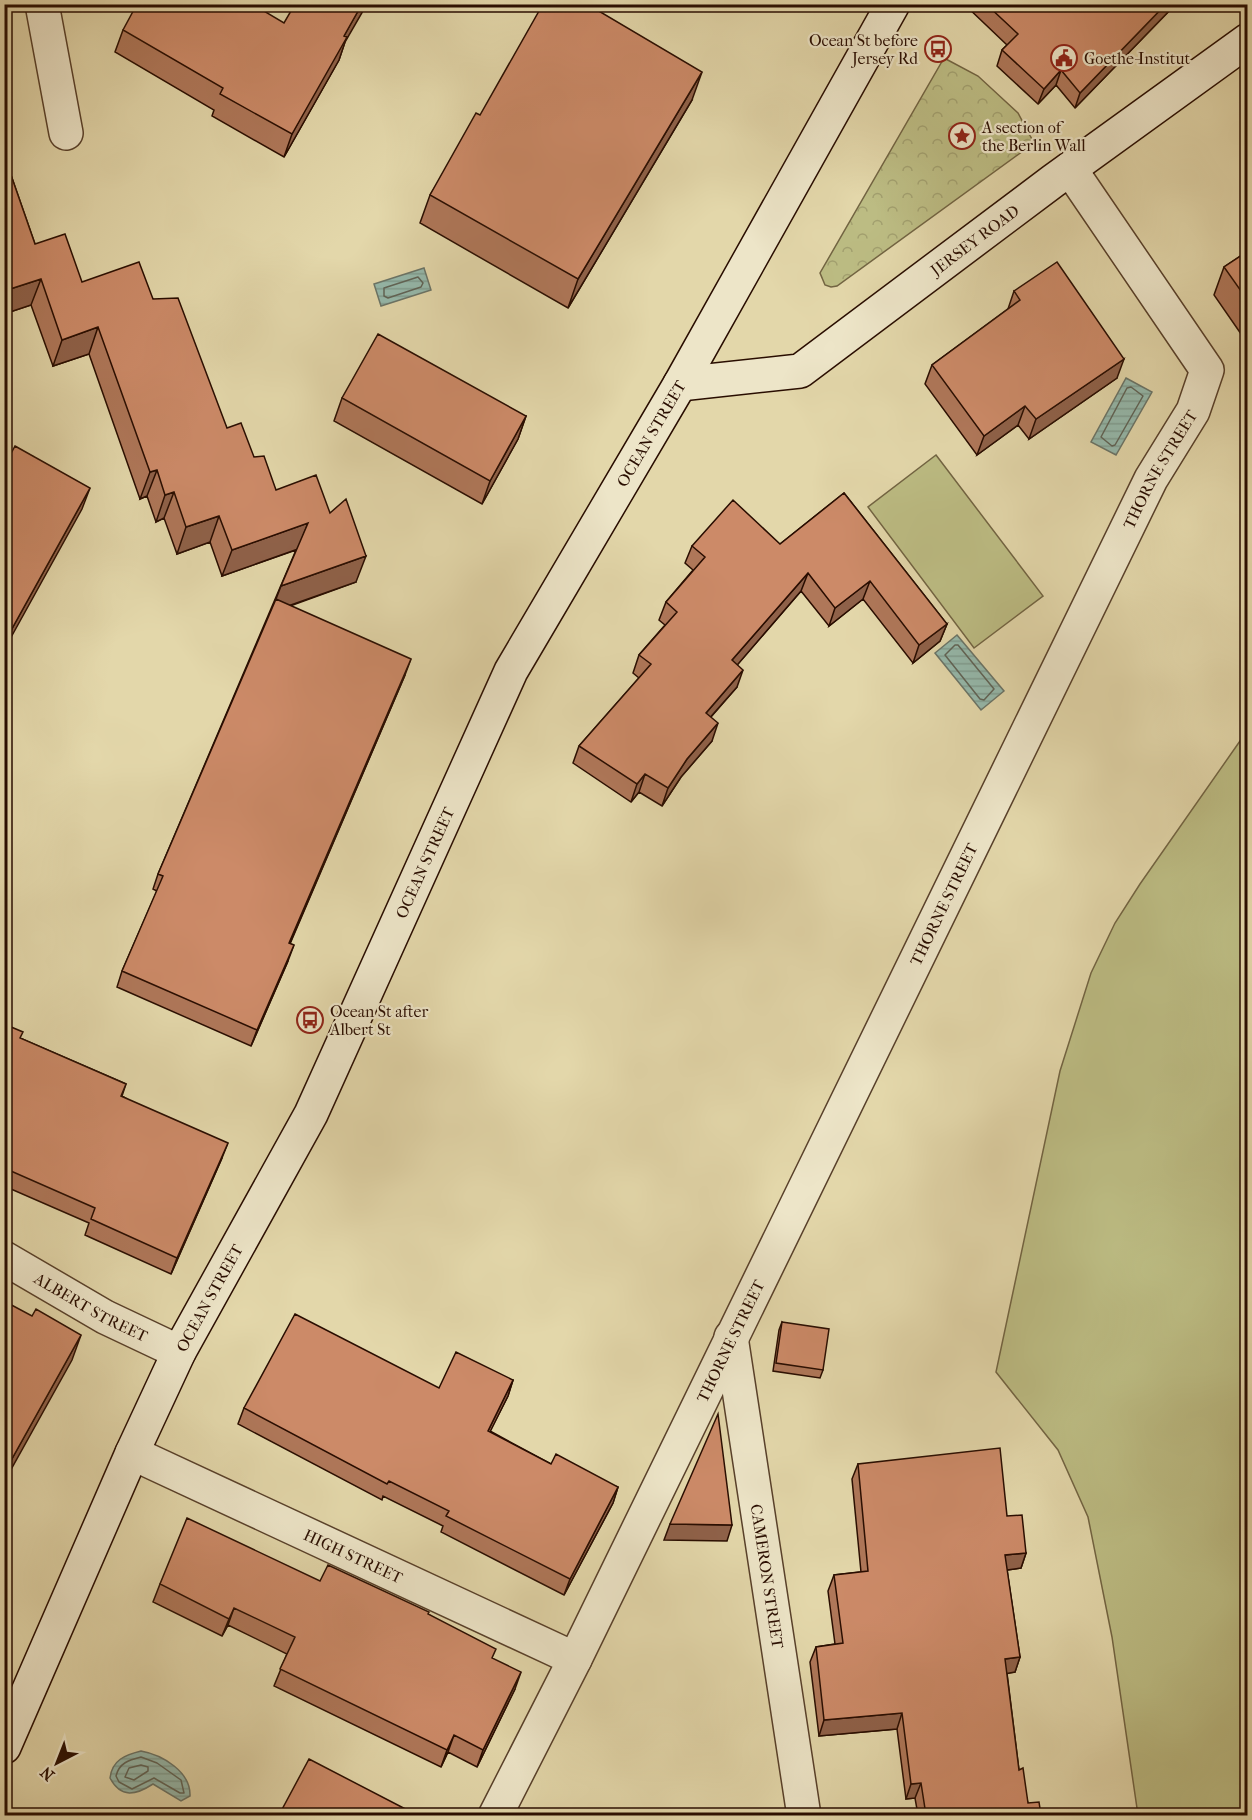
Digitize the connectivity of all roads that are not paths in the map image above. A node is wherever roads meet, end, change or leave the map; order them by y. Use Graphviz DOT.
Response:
graph roads {
  1 [pos="42,4"];
  2 [pos="893,4"];
  3 [pos="1248,40"];
  4 [pos="66,133"];
  5 [pos="1070,169"];
  6 [pos="680,384"];
  7 [pos="4,1258"];
  8 [pos="731,1337"];
  9 [pos="179,1352"];
  10 [pos="132,1452"];
  11 [pos="575,1659"];
  12 [pos="4,1747"];
  13 [pos="495,1815"];
  14 [pos="804,1815"];
  1 -- 4 [label="street"];
  2 -- 6 [label="street, OCEAN STREET"];
  3 -- 5 [label="street, JERSEY ROAD"];
  5 -- 6 [label="street, JERSEY ROAD"];
  5 -- 8 [label="street, THORNE STREET"];
  6 -- 9 [label="street, OCEAN STREET"];
  7 -- 9 [label="street, ALBERT STREET"];
  8 -- 11 [label="street, THORNE STREET"];
  8 -- 14 [label="street, CAMERON STREET"];
  9 -- 10 [label="street, OCEAN STREET"];
  10 -- 11 [label="street, HIGH STREET"];
  10 -- 12 [label="street, OCEAN STREET"];
  11 -- 13 [label="street, THORNE STREET"];
}
